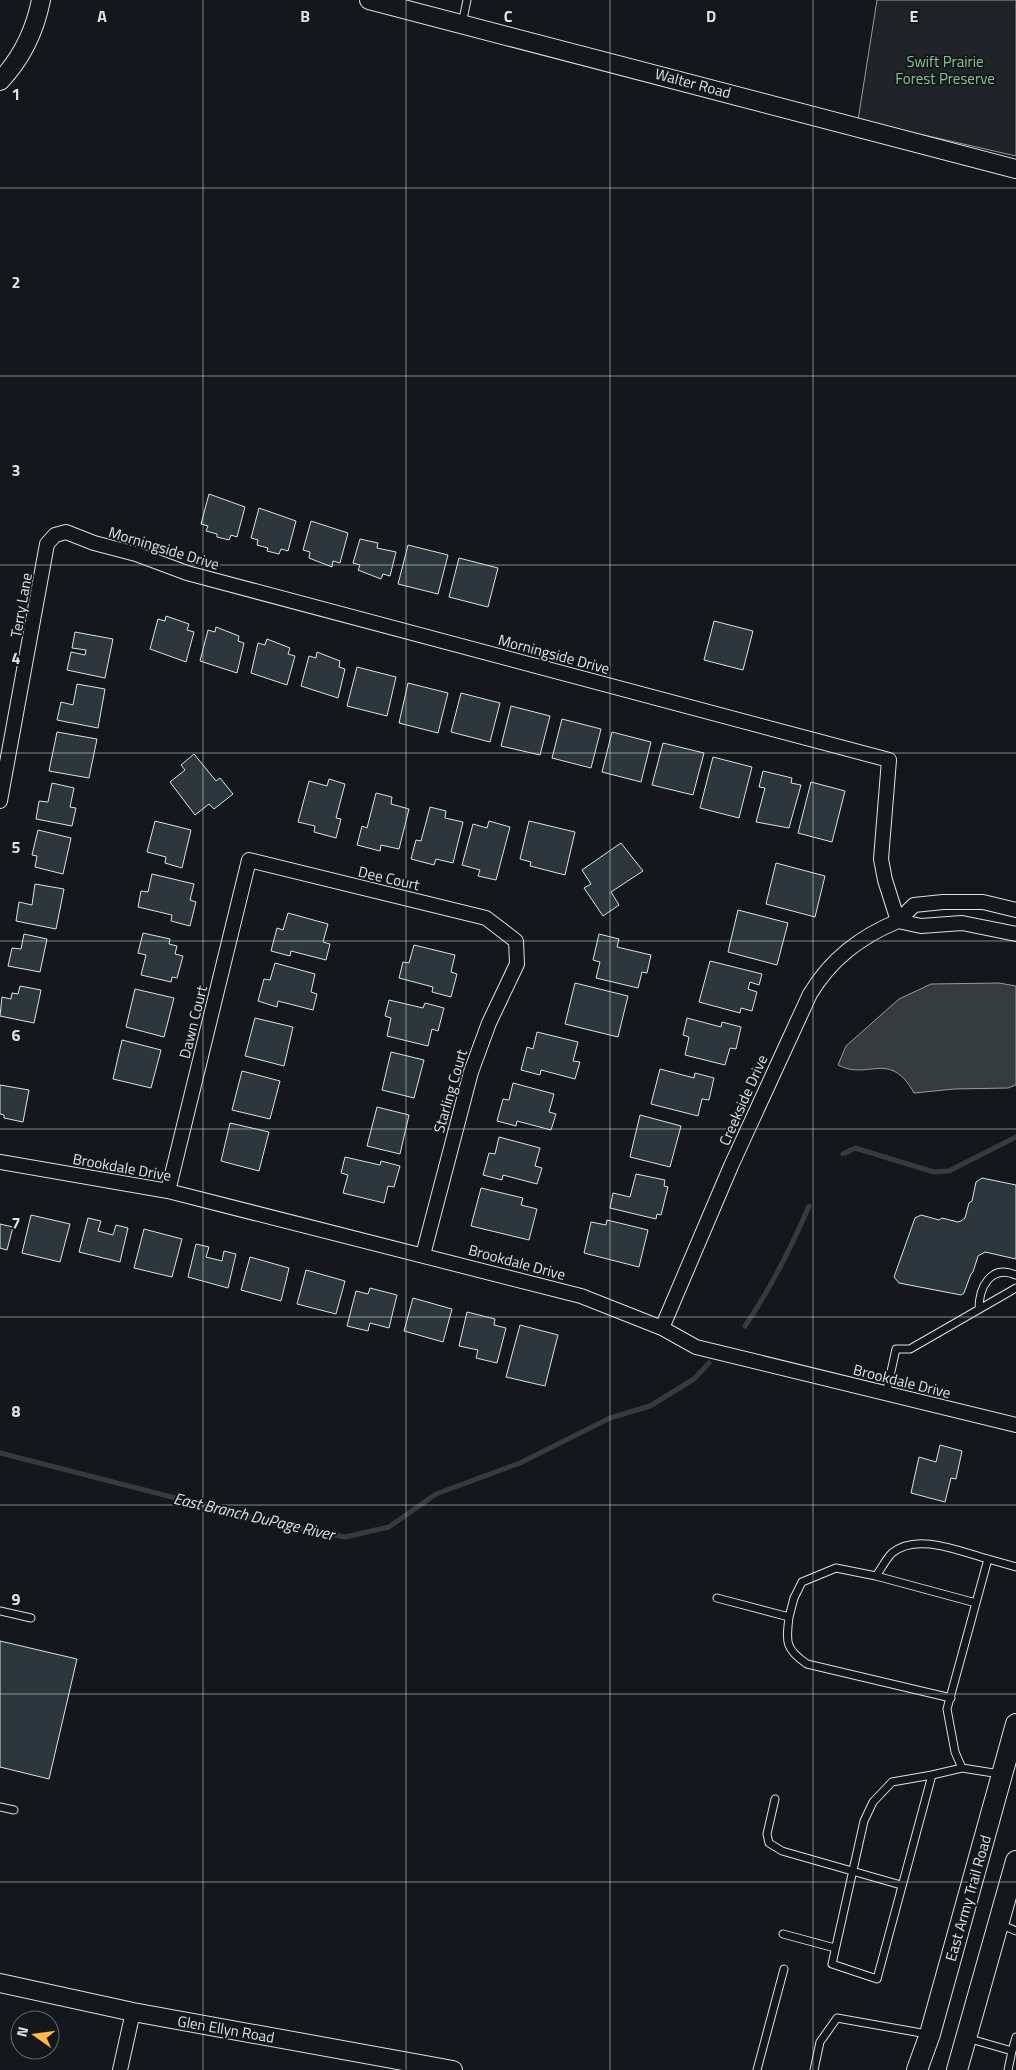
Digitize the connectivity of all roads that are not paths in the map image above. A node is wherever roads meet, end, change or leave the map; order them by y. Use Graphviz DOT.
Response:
graph roads {
  1 [pos="41,0"];
  2 [pos="369,0"];
  3 [pos="467,0"];
  4 [pos="462,24"];
  5 [pos="0,81"];
  6 [pos="1016,169"];
  7 [pos="55,535"];
  8 [pos="0,801"];
  9 [pos="249,860"];
  10 [pos="1016,910"];
  11 [pos="898,921"];
  12 [pos="1016,934"];
  13 [pos="516,940"];
  14 [pos="0,1162"];
  15 [pos="168,1191"];
  16 [pos="424,1255"];
  17 [pos="1016,1274"];
  18 [pos="1016,1288"];
  19 [pos="979,1310"];
  20 [pos="662,1328"];
  21 [pos="886,1394"];
  22 [pos="1016,1425"];
  23 [pos="988,1559"];
  24 [pos="1016,1567"];
  25 [pos="876,1576"];
  26 [pos="717,1598"];
  27 [pos="976,1603"];
  28 [pos="0,1611"];
  29 [pos="789,1617"];
  30 [pos="31,1618"];
  31 [pos="950,1698"];
  32 [pos="1016,1724"];
  33 [pos="962,1768"];
  34 [pos="932,1774"];
  35 [pos="1002,1774"];
  36 [pos="776,1799"];
  37 [pos="0,1807"];
  38 [pos="14,1810"];
  39 [pos="1016,1861"];
  40 [pos="853,1870"];
  41 [pos="901,1885"];
  42 [pos="1007,1927"];
  43 [pos="783,1934"];
  44 [pos="835,1948"];
  45 [pos="784,1969"];
  46 [pos="0,1983"];
  47 [pos="133,2012"];
  48 [pos="930,2034"];
  49 [pos="1016,2037"];
  50 [pos="967,2038"];
  51 [pos="1012,2051"];
  52 [pos="120,2070"];
  53 [pos="453,2070"];
  54 [pos="757,2070"];
  55 [pos="814,2070"];
  56 [pos="917,2070"];
  57 [pos="957,2070"];
  58 [pos="1008,2070"];
  1 -- 5 [label="street"];
  2 -- 4 [label="street, Walter Road"];
  3 -- 4 [label="lane"];
  4 -- 6 [label="street, Walter Road"];
  7 -- 8 [label="street, Terry Lane"];
  7 -- 11 [label="street, Morningside Drive"];
  9 -- 13 [label="street, Dee Court"];
  9 -- 15 [label="street, Dawn Court"];
  10 -- 11 [label="street, Creekside Drive"];
  11 -- 12 [label="street"];
  11 -- 20 [label="street, Creekside Drive"];
  13 -- 16 [label="street, Starling Court"];
  14 -- 15 [label="street, Brookdale Drive"];
  15 -- 16 [label="street, Brookdale Drive"];
  16 -- 20 [label="street, Brookdale Drive"];
  17 -- 19 [label="lane"];
  18 -- 19 [label="lane"];
  19 -- 21 [label="lane"];
  20 -- 21 [label="street, Brookdale Drive"];
  21 -- 22 [label="street, Brookdale Drive"];
  23 -- 24 [label="lane"];
  23 -- 25 [label="lane"];
  23 -- 27 [label="lane"];
  25 -- 27 [label="lane"];
  25 -- 29 [label="lane"];
  26 -- 29 [label="lane"];
  27 -- 31 [label="lane"];
  28 -- 30 [label="lane"];
  29 -- 31 [label="lane"];
  31 -- 33 [label="lane"];
  32 -- 35 [label="main road, East Army Trail Road"];
  33 -- 34 [label="lane"];
  33 -- 35 [label="lane"];
  34 -- 40 [label="lane"];
  34 -- 41 [label="lane"];
  35 -- 48 [label="main road, East Army Trail Road"];
  36 -- 40 [label="lane"];
  37 -- 38 [label="lane"];
  39 -- 42 [label="main road"];
  40 -- 41 [label="lane"];
  40 -- 44 [label="lane"];
  41 -- 44 [label="lane"];
  42 -- 50 [label="main road"];
  43 -- 44 [label="lane"];
  45 -- 54 [label="lane"];
  46 -- 47 [label="street, Glen Ellyn Road"];
  47 -- 52 [label="street"];
  47 -- 53 [label="street, Glen Ellyn Road"];
  48 -- 55 [label="lane"];
  48 -- 56 [label="main road, East Army Trail Road"];
  49 -- 51 [label="lane"];
  50 -- 51 [label="lane"];
  50 -- 57 [label="main road"];
  51 -- 58 [label="lane"];
}
